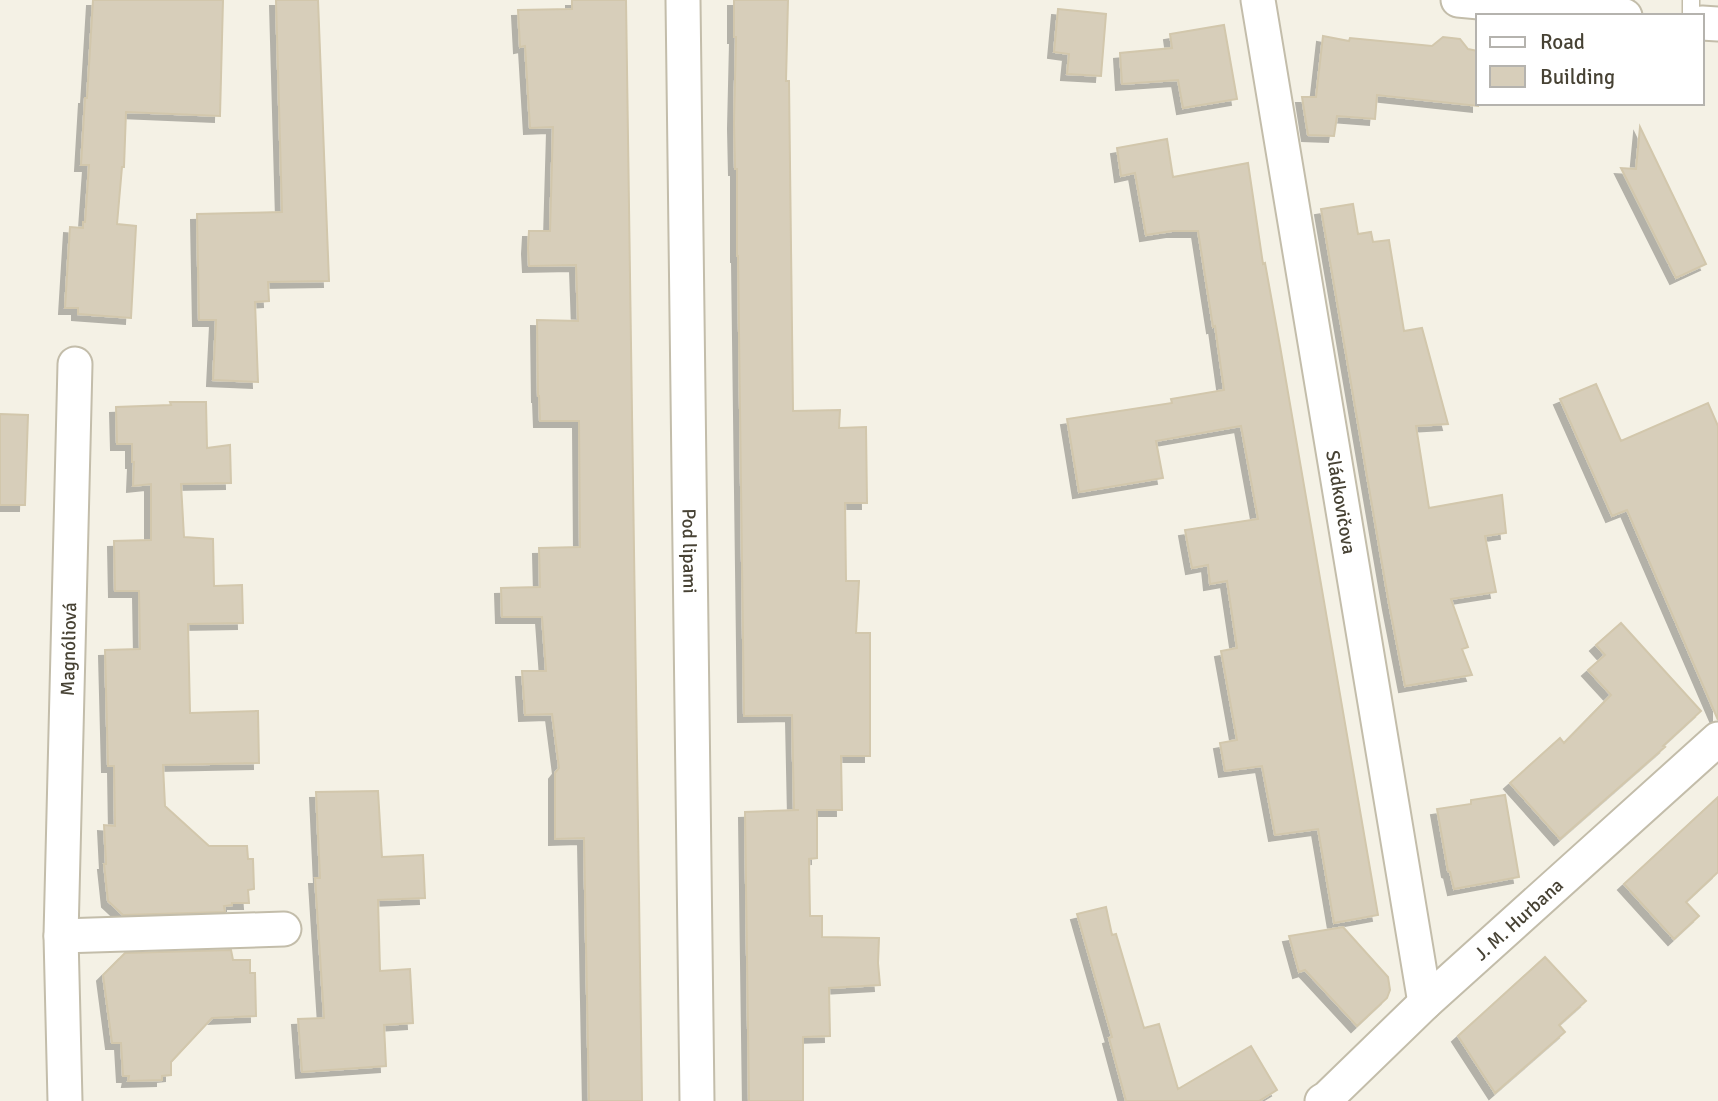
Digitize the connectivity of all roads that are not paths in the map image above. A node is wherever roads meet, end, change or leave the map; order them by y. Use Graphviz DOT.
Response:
graph roads {
  1 [pos="683,0"];
  2 [pos="1258,0"];
  3 [pos="1458,0"];
  4 [pos="1604,14"];
  5 [pos="75,364"];
  6 [pos="1718,739"];
  7 [pos="284,929"];
  8 [pos="61,936"];
  9 [pos="1425,1003"];
  10 [pos="65,1101"];
  11 [pos="697,1101"];
  12 [pos="1322,1101"];
  1 -- 11 [label="street, Pod lipami"];
  2 -- 9 [label="street, Sládkovičova"];
  3 -- 4 [label="street"];
  5 -- 8 [label="street, Magnóliová"];
  6 -- 9 [label="street, J. M. Hurbana"];
  7 -- 8 [label="street"];
  8 -- 10 [label="street, Magnóliová"];
  9 -- 12 [label="street, J. M. Hurbana"];
}
